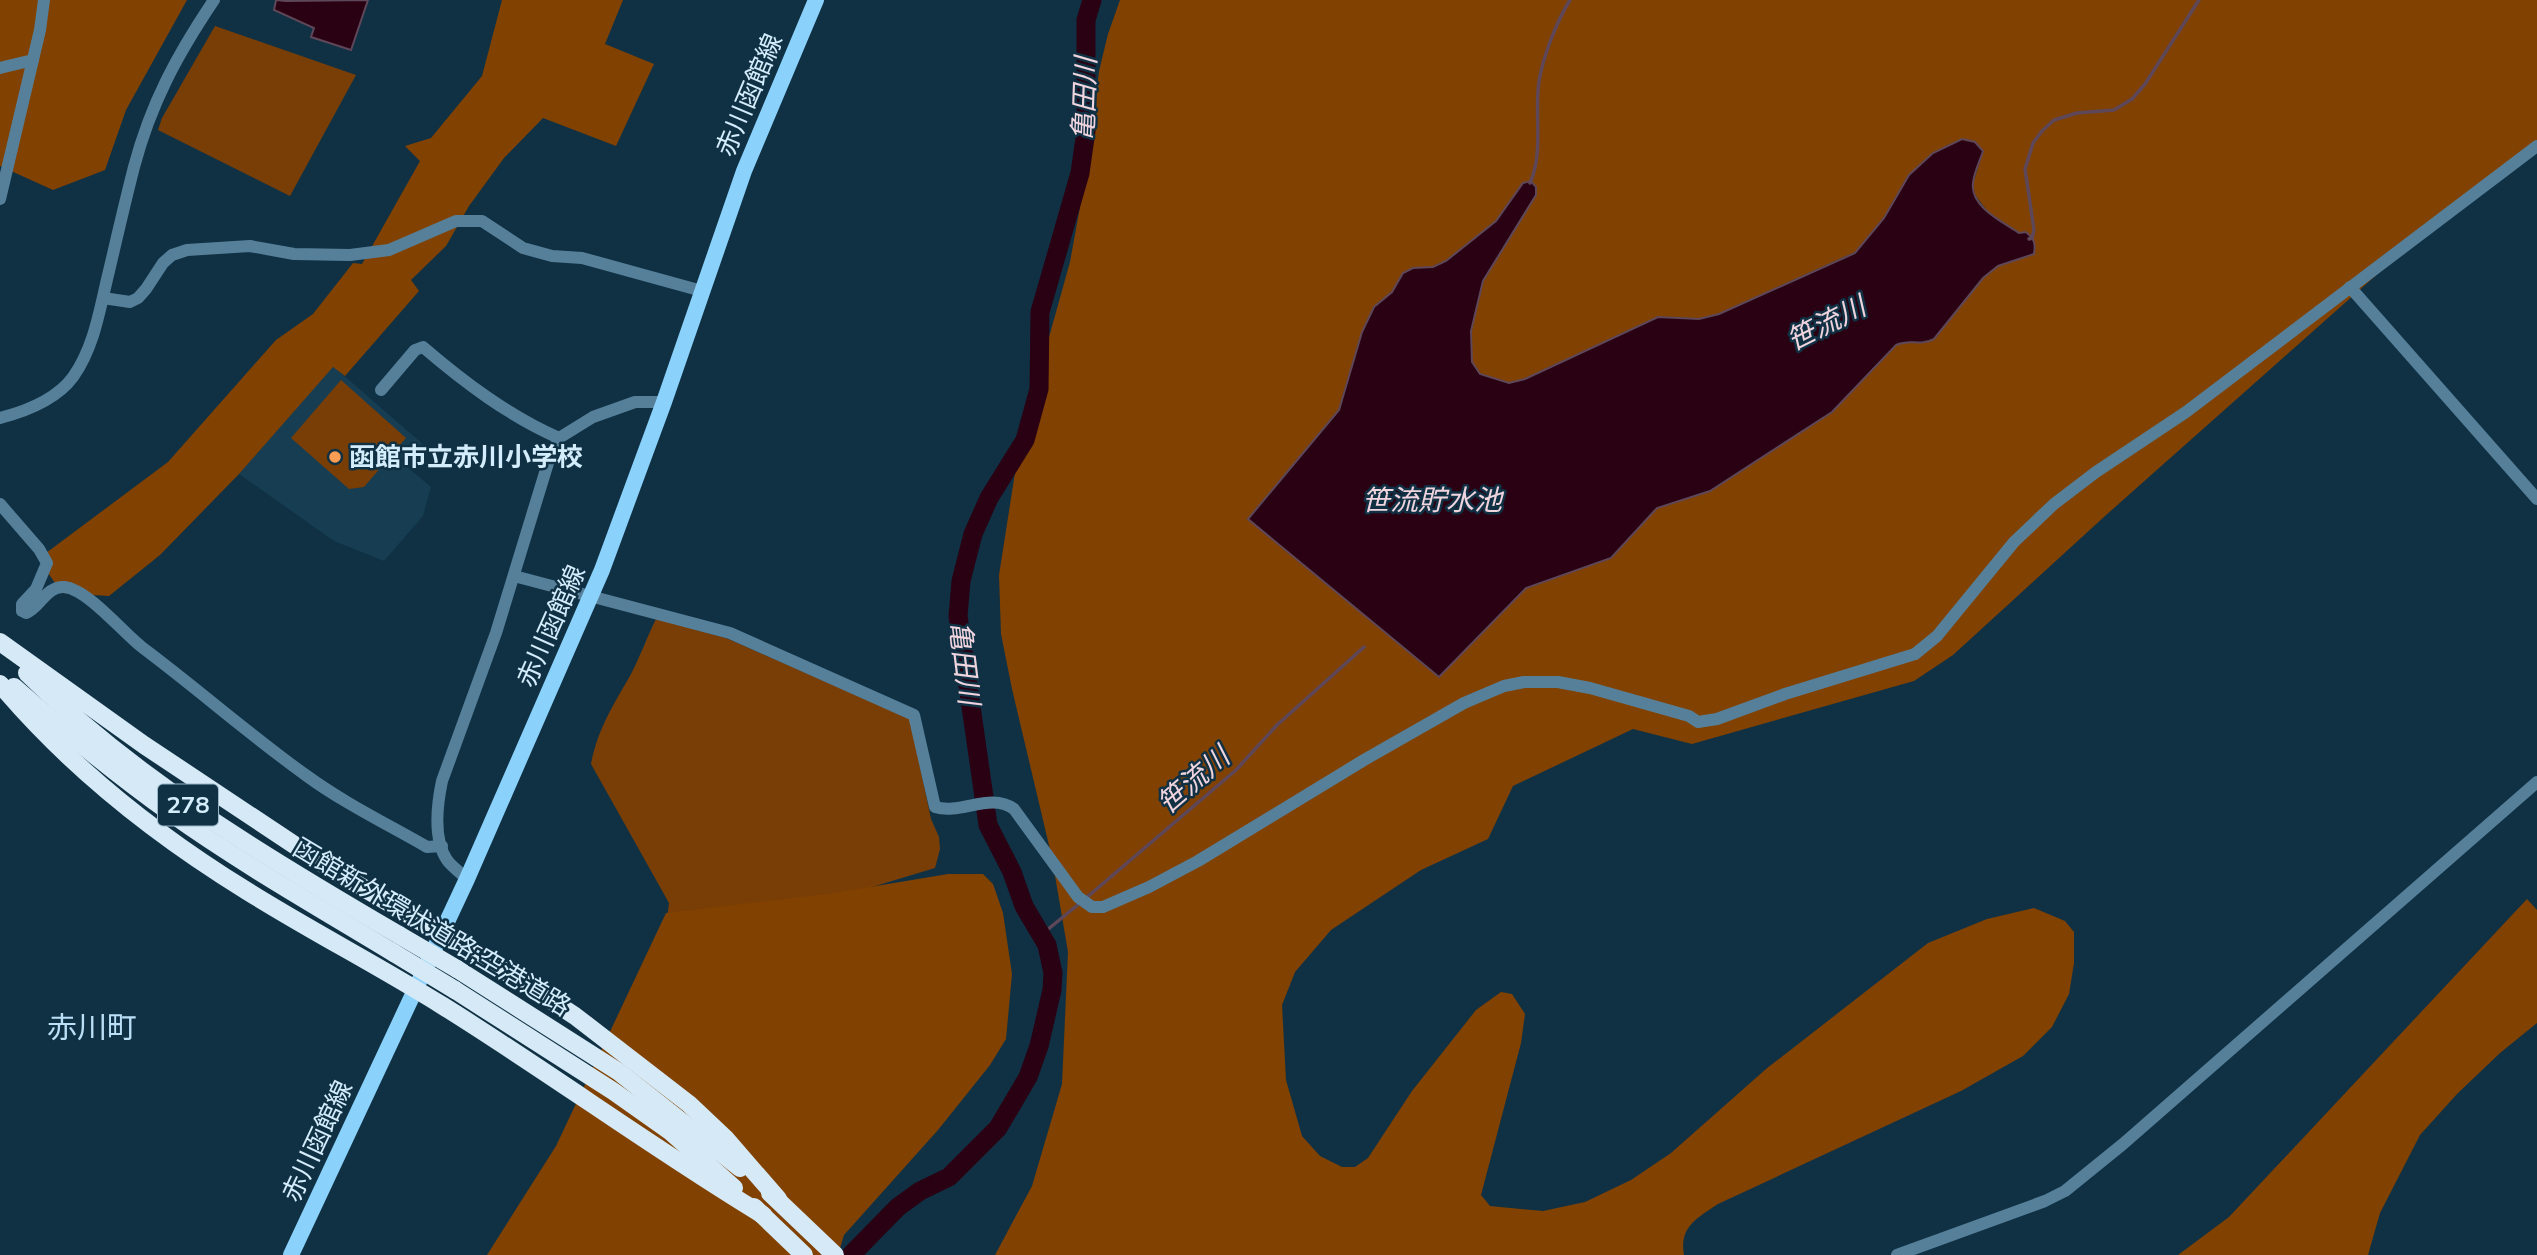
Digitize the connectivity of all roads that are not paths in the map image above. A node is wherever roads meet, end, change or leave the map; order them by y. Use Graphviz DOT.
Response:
graph roads {
  1 [pos="44,0"];
  2 [pos="214,0"];
  3 [pos="816,0"];
  4 [pos="33,60"];
  5 [pos="0,68"];
  6 [pos="2537,146"];
  7 [pos="0,199"];
  8 [pos="2350,287"];
  9 [pos="702,291"];
  10 [pos="103,298"];
  11 [pos="381,390"];
  12 [pos="664,402"];
  13 [pos="0,418"];
  14 [pos="559,438"];
  15 [pos="2537,499"];
  16 [pos="0,504"];
  17 [pos="514,576"];
  18 [pos="591,597"];
  19 [pos="0,644"];
  20 [pos="0,675"];
  21 [pos="0,684"];
  22 [pos="2537,782"];
  23 [pos="442,846"];
  24 [pos="467,880"];
  25 [pos="441,934"];
  26 [pos="416,989"];
  27 [pos="778,1199"];
  28 [pos="763,1215"];
  29 [pos="292,1255"];
  30 [pos="804,1255"];
  31 [pos="835,1255"];
  32 [pos="1897,1255"];
  1 -- 4 [label="street"];
  2 -- 10 [label="street"];
  3 -- 9 [label="main road, 赤川函館線"];
  4 -- 5 [label="street"];
  4 -- 7 [label="street"];
  6 -- 8 [label="street"];
  8 -- 15 [label="street"];
  8 -- 18 [label="street"];
  9 -- 10 [label="street"];
  9 -- 12 [label="main road, 赤川函館線"];
  10 -- 13 [label="street"];
  11 -- 14 [label="street"];
  12 -- 14 [label="street"];
  12 -- 18 [label="main road, 赤川函館線"];
  14 -- 17 [label="street"];
  16 -- 23 [label="street"];
  17 -- 18 [label="street"];
  17 -- 23 [label="street"];
  18 -- 24 [label="main road, 赤川函館線"];
  19 -- 25 [label="highway"];
  19 -- 27 [label="highway, 函館新外環状道路;空港道路 / 278, bridge"];
  20 -- 28 [label="highway, 函館新外環状道路;空港道路 / 278, bridge"];
  21 -- 26 [label="highway"];
  22 -- 32 [label="street"];
  23 -- 24 [label="street"];
  24 -- 25 [label="main road, 赤川函館線"];
  25 -- 26 [label="main road, 赤川函館線"];
  25 -- 27 [label="highway"];
  26 -- 28 [label="highway"];
  26 -- 29 [label="main road, 赤川函館線"];
  27 -- 31 [label="highway, 函館新外環状道路;空港道路 / 278"];
  28 -- 30 [label="highway, 函館新外環状道路;空港道路 / 278"];
}
